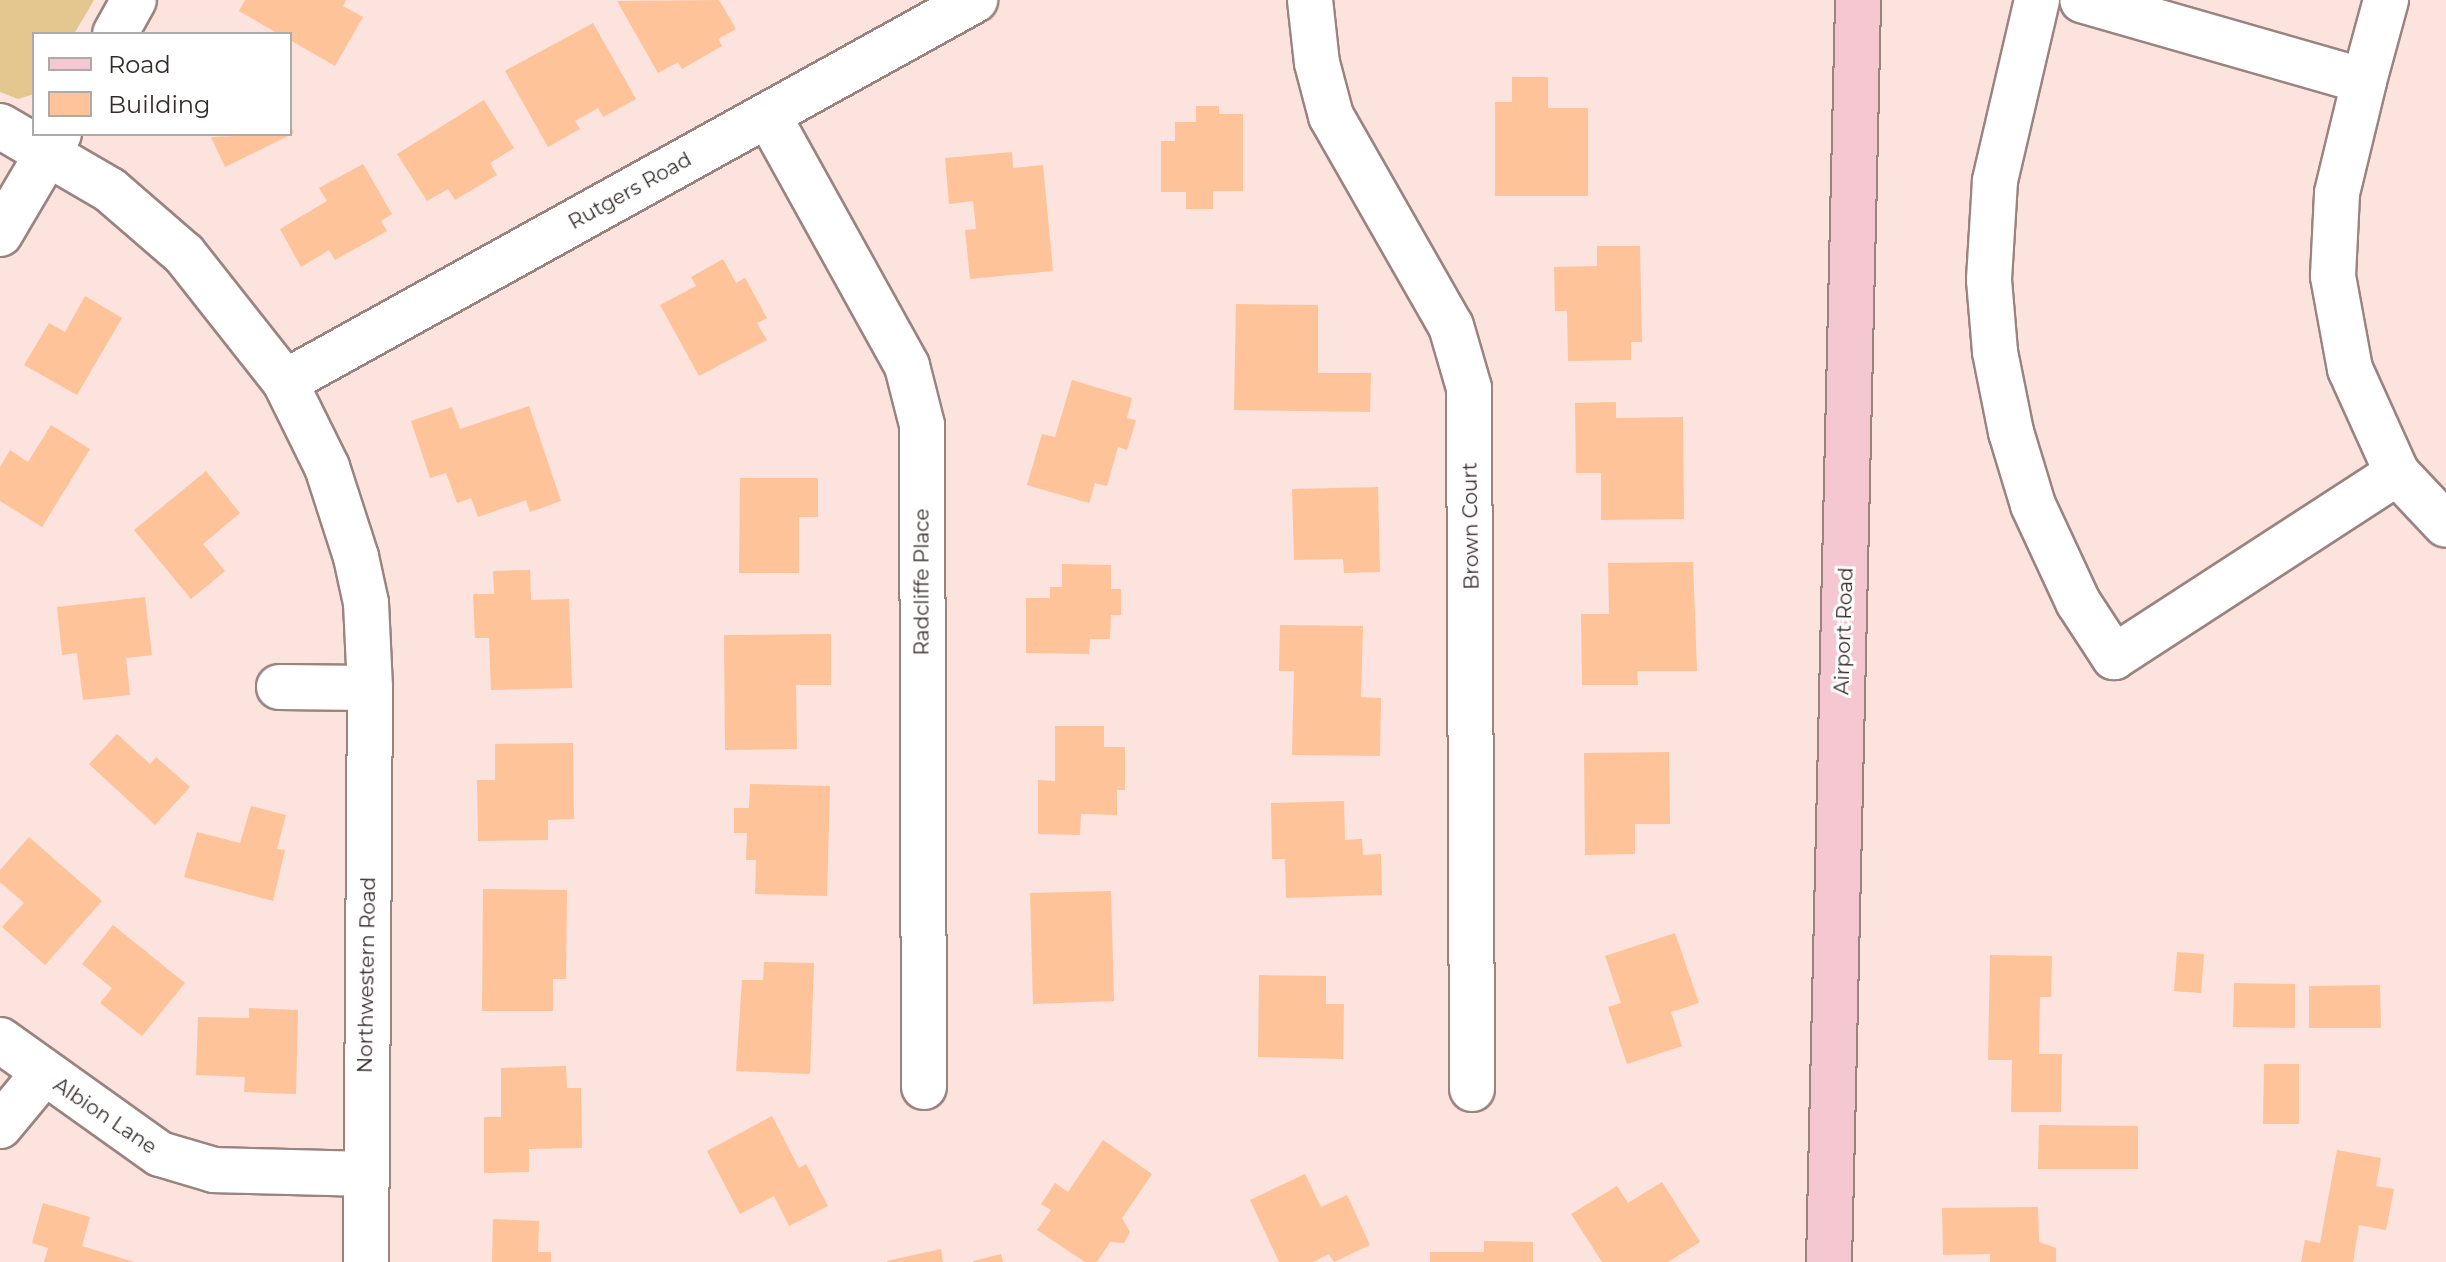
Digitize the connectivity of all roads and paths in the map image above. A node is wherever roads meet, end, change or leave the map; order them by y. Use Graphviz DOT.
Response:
graph roads {
  1 [pos="134,0"];
  2 [pos="975,0"];
  3 [pos="1310,0"];
  4 [pos="1858,0"];
  5 [pos="2037,0"];
  6 [pos="2082,0"];
  7 [pos="2386,0"];
  8 [pos="116,32"];
  9 [pos="2364,81"];
  10 [pos="768,115"];
  11 [pos="0,126"];
  12 [pos="54,143"];
  13 [pos="0,234"];
  14 [pos="285,382"];
  15 [pos="2397,473"];
  16 [pos="2446,525"];
  17 [pos="279,687"];
  18 [pos="370,688"];
  19 [pos="0,1040"];
  20 [pos="43,1074"];
  21 [pos="924,1087"];
  22 [pos="1472,1089"];
  23 [pos="0,1126"];
  24 [pos="365,1174"];
  25 [pos="366,1262"];
  26 [pos="1829,1262"];
  1 -- 8 [label="street"];
  2 -- 10 [label="street, Rutgers Road"];
  3 -- 22 [label="street, Brown Court"];
  4 -- 26 [label="main road, Airport Road"];
  5 -- 15 [label="street"];
  6 -- 9 [label="street"];
  7 -- 9 [label="street"];
  9 -- 15 [label="street"];
  10 -- 14 [label="street, Rutgers Road"];
  10 -- 21 [label="street, Radcliffe Place"];
  11 -- 12 [label="street, Northwestern Road"];
  12 -- 13 [label="street"];
  12 -- 14 [label="street, Northwestern Road"];
  14 -- 18 [label="street, Northwestern Road"];
  15 -- 16 [label="street"];
  17 -- 18 [label="street"];
  18 -- 24 [label="street, Northwestern Road"];
  19 -- 20 [label="street, Albion Lane"];
  20 -- 23 [label="street"];
  20 -- 24 [label="street, Albion Lane"];
  24 -- 25 [label="street, Northwestern Road"];
}
